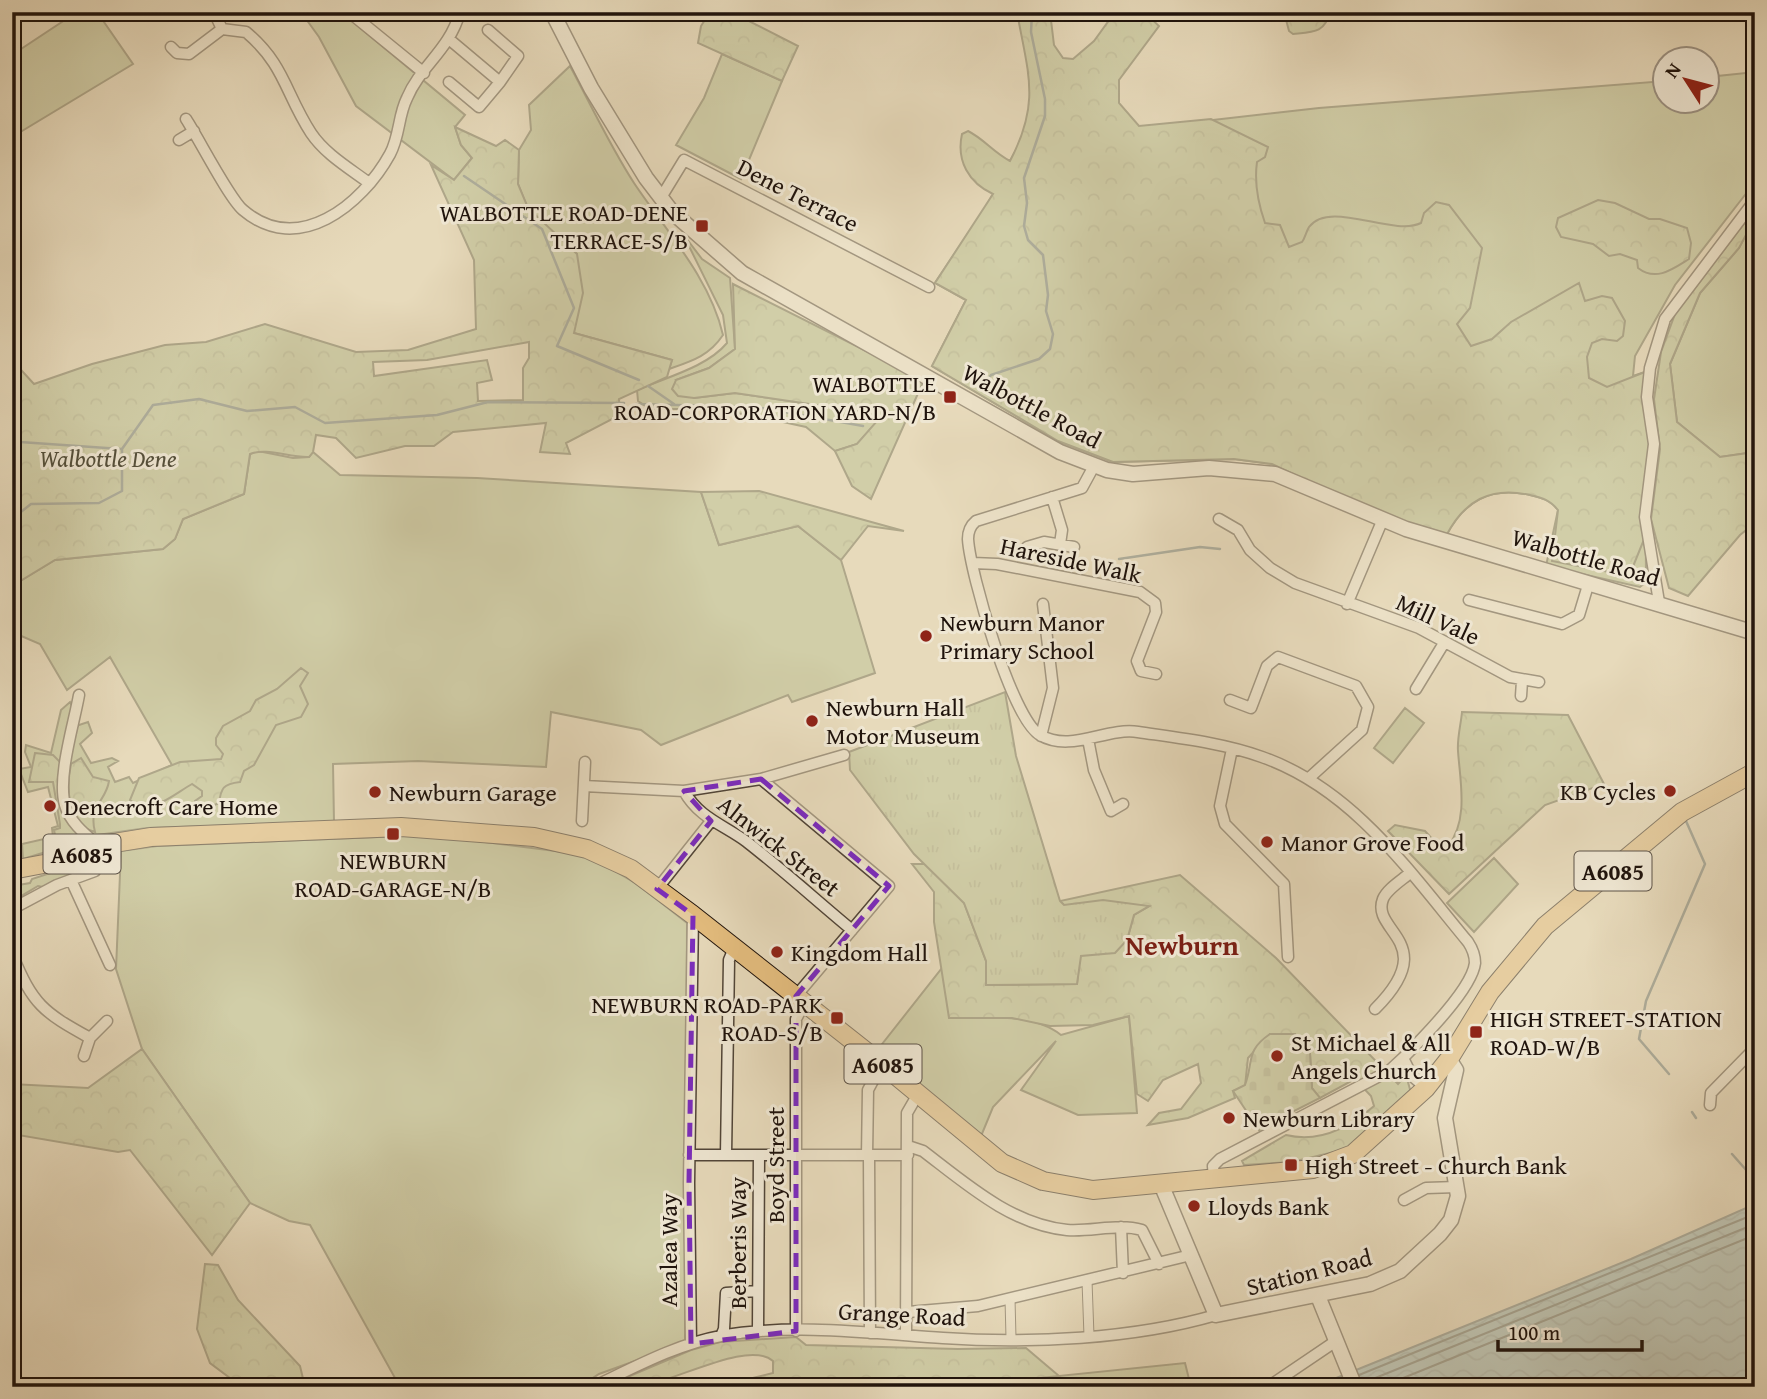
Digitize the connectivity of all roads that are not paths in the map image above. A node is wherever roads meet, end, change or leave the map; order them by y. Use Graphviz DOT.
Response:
graph roads {
  1 [pos="215,12"];
  2 [pos="349,12"];
  3 [pos="460,12"];
  4 [pos="552,12"];
  5 [pos="222,29"];
  6 [pos="493,31"];
  7 [pos="450,40"];
  8 [pos="171,47"];
  9 [pos="424,73"];
  10 [pos="449,82"];
  11 [pos="500,82"];
  12 [pos="186,119"];
  13 [pos="194,131"];
  14 [pos="179,140"];
  15 [pos="369,183"];
  16 [pos="662,196"];
  17 [pos="1755,200"];
  18 [pos="929,287"];
  19 [pos="1094,466"];
  20 [pos="1052,497"];
  21 [pos="1219,519"];
  22 [pos="1383,520"];
  23 [pos="1060,544"];
  24 [pos="1027,547"];
  25 [pos="1074,547"];
  26 [pos="973,564"];
  27 [pos="1589,582"];
  28 [pos="1469,600"];
  29 [pos="1659,602"];
  30 [pos="1043,604"];
  31 [pos="1347,604"];
  32 [pos="1755,633"];
  33 [pos="1444,643"];
  34 [pos="1156,674"];
  35 [pos="1522,681"];
  36 [pos="1539,682"];
  37 [pos="1416,689"];
  38 [pos="79,695"];
  39 [pos="1521,696"];
  40 [pos="1230,699"];
  41 [pos="1041,736"];
  42 [pos="1088,739"];
  43 [pos="1232,749"];
  44 [pos="844,755"];
  45 [pos="585,762"];
  46 [pos="1755,772"];
  47 [pos="761,779"];
  48 [pos="1308,779"];
  49 [pos="584,786"];
  50 [pos="684,791"];
  51 [pos="1123,804"];
  52 [pos="582,821"];
  53 [pos="711,821"];
  54 [pos="100,847"];
  55 [pos="12,870"];
  56 [pos="95,871"];
  57 [pos="1410,873"];
  58 [pos="71,880"];
  59 [pos="657,888"];
  60 [pos="12,909"];
  61 [pos="693,915"];
  62 [pos="852,930"];
  63 [pos="734,948"];
  64 [pos="12,954"];
  65 [pos="1289,957"];
  66 [pos="110,965"];
  67 [pos="800,999"];
  68 [pos="1375,1009"];
  69 [pos="107,1021"];
  70 [pos="90,1038"];
  71 [pos="1755,1048"];
  72 [pos="84,1056"];
  73 [pos="1403,1058"];
  74 [pos="1449,1059"];
  75 [pos="882,1063"];
  76 [pos="1426,1088"];
  77 [pos="918,1094"];
  78 [pos="1710,1105"];
  79 [pos="908,1151"];
  80 [pos="726,1155"];
  81 [pos="759,1155"];
  82 [pos="796,1155"];
  83 [pos="689,1156"];
  84 [pos="868,1156"];
  85 [pos="1214,1178"];
  86 [pos="1161,1184"];
  87 [pos="1457,1187"];
  88 [pos="1404,1200"];
  89 [pos="1121,1227"];
  90 [pos="1191,1255"];
  91 [pos="1159,1264"];
  92 [pos="1123,1273"];
  93 [pos="1087,1281"];
  94 [pos="758,1291"];
  95 [pos="1318,1296"];
  96 [pos="1010,1298"];
  97 [pos="908,1311"];
  98 [pos="1216,1315"];
  99 [pos="796,1331"];
  100 [pos="758,1332"];
  101 [pos="870,1333"];
  102 [pos="906,1334"];
  103 [pos="720,1336"];
  104 [pos="1088,1336"];
  105 [pos="1011,1338"];
  106 [pos="1336,1341"];
  107 [pos="691,1344"];
  108 [pos="593,1387"];
  109 [pos="1268,1387"];
  110 [pos="1355,1387"];
  1 -- 5 [label="street"];
  2 -- 9 [label="street"];
  3 -- 7 [label="street"];
  4 -- 16 [label="street, Walbottle Road"];
  5 -- 8 [label="street"];
  5 -- 15 [label="street"];
  6 -- 11 [label="street"];
  7 -- 9 [label="street"];
  7 -- 11 [label="street"];
  9 -- 15 [label="street"];
  10 -- 11 [label="street"];
  12 -- 13 [label="street"];
  13 -- 14 [label="street"];
  13 -- 15 [label="street"];
  16 -- 18 [label="street, Dene Terrace"];
  16 -- 19 [label="street, Walbottle Road"];
  17 -- 29 [label="street"];
  19 -- 20 [label="street"];
  19 -- 22 [label="street, Walbottle Road"];
  20 -- 23 [label="street"];
  20 -- 26 [label="street"];
  21 -- 31 [label="street, Mill Vale"];
  22 -- 27 [label="street, Walbottle Road"];
  22 -- 31 [label="street"];
  23 -- 24 [label="street"];
  23 -- 25 [label="street"];
  26 -- 34 [label="street, Hareside Walk"];
  26 -- 41 [label="street"];
  27 -- 28 [label="street"];
  27 -- 29 [label="street, Walbottle Road"];
  29 -- 32 [label="street, Walbottle Road"];
  30 -- 41 [label="street"];
  31 -- 33 [label="street, Mill Vale"];
  33 -- 35 [label="street, Mill Vale"];
  33 -- 37 [label="street"];
  35 -- 36 [label="street, Mill Vale"];
  35 -- 39 [label="street"];
  38 -- 54 [label="street"];
  40 -- 48 [label="street"];
  41 -- 42 [label="street"];
  42 -- 43 [label="street"];
  42 -- 51 [label="street"];
  43 -- 48 [label="street"];
  43 -- 65 [label="street"];
  44 -- 47 [label="street"];
  45 -- 49 [label="street"];
  46 -- 74 [label="main road, A6085"];
  47 -- 50 [label="street"];
  47 -- 62 [label="street"];
  48 -- 57 [label="street"];
  49 -- 50 [label="street"];
  49 -- 52 [label="street"];
  50 -- 53 [label="street, Alnwick Street"];
  53 -- 59 [label="street"];
  53 -- 62 [label="street, Alnwick Street"];
  54 -- 55 [label="main road, A6085"];
  54 -- 59 [label="main road, A6085"];
  56 -- 58 [label="street"];
  57 -- 68 [label="street"];
  57 -- 73 [label="street"];
  58 -- 60 [label="street"];
  58 -- 66 [label="street"];
  59 -- 61 [label="main road, A6085"];
  61 -- 63 [label="main road, A6085"];
  61 -- 83 [label="street, Azalea Way"];
  62 -- 67 [label="street"];
  63 -- 67 [label="main road, A6085"];
  63 -- 80 [label="street"];
  64 -- 70 [label="street"];
  67 -- 75 [label="main road, A6085"];
  67 -- 82 [label="street, Boyd Street"];
  69 -- 70 [label="street"];
  70 -- 72 [label="street"];
  71 -- 78 [label="street"];
  73 -- 76 [label="street"];
  73 -- 85 [label="street"];
  74 -- 76 [label="main road, A6085"];
  74 -- 87 [label="street, Station Road"];
  75 -- 77 [label="main road, A6085"];
  75 -- 84 [label="street"];
  76 -- 85 [label="main road, A6085"];
  77 -- 79 [label="street"];
  77 -- 86 [label="main road, A6085"];
  79 -- 84 [label="street"];
  79 -- 89 [label="street"];
  79 -- 97 [label="street"];
  80 -- 81 [label="street"];
  80 -- 83 [label="street"];
  81 -- 82 [label="street"];
  81 -- 94 [label="street, Berberis Way"];
  82 -- 84 [label="street"];
  82 -- 99 [label="street, Boyd Street"];
  83 -- 107 [label="street, Azalea Way"];
  84 -- 101 [label="street"];
  85 -- 86 [label="main road, A6085"];
  86 -- 90 [label="street"];
  87 -- 88 [label="street"];
  87 -- 95 [label="street, Station Road"];
  89 -- 91 [label="street"];
  89 -- 92 [label="street"];
  90 -- 91 [label="street"];
  90 -- 98 [label="street"];
  91 -- 92 [label="street"];
  92 -- 93 [label="street"];
  93 -- 96 [label="street"];
  93 -- 104 [label="street"];
  94 -- 100 [label="street, Berberis Way"];
  94 -- 103 [label="street"];
  95 -- 98 [label="street, Station Road"];
  95 -- 106 [label="street"];
  96 -- 97 [label="street"];
  96 -- 105 [label="street"];
  97 -- 102 [label="street"];
  98 -- 104 [label="street, Grange Road"];
  99 -- 100 [label="street, Grange Road"];
  99 -- 101 [label="street, Grange Road"];
  100 -- 103 [label="street, Grange Road"];
  101 -- 102 [label="street, Grange Road"];
  102 -- 105 [label="street, Grange Road"];
  103 -- 107 [label="street, Grange Road"];
  104 -- 105 [label="street, Grange Road"];
  106 -- 109 [label="street"];
  106 -- 110 [label="street"];
  107 -- 108 [label="street, Grange Road"];
}
